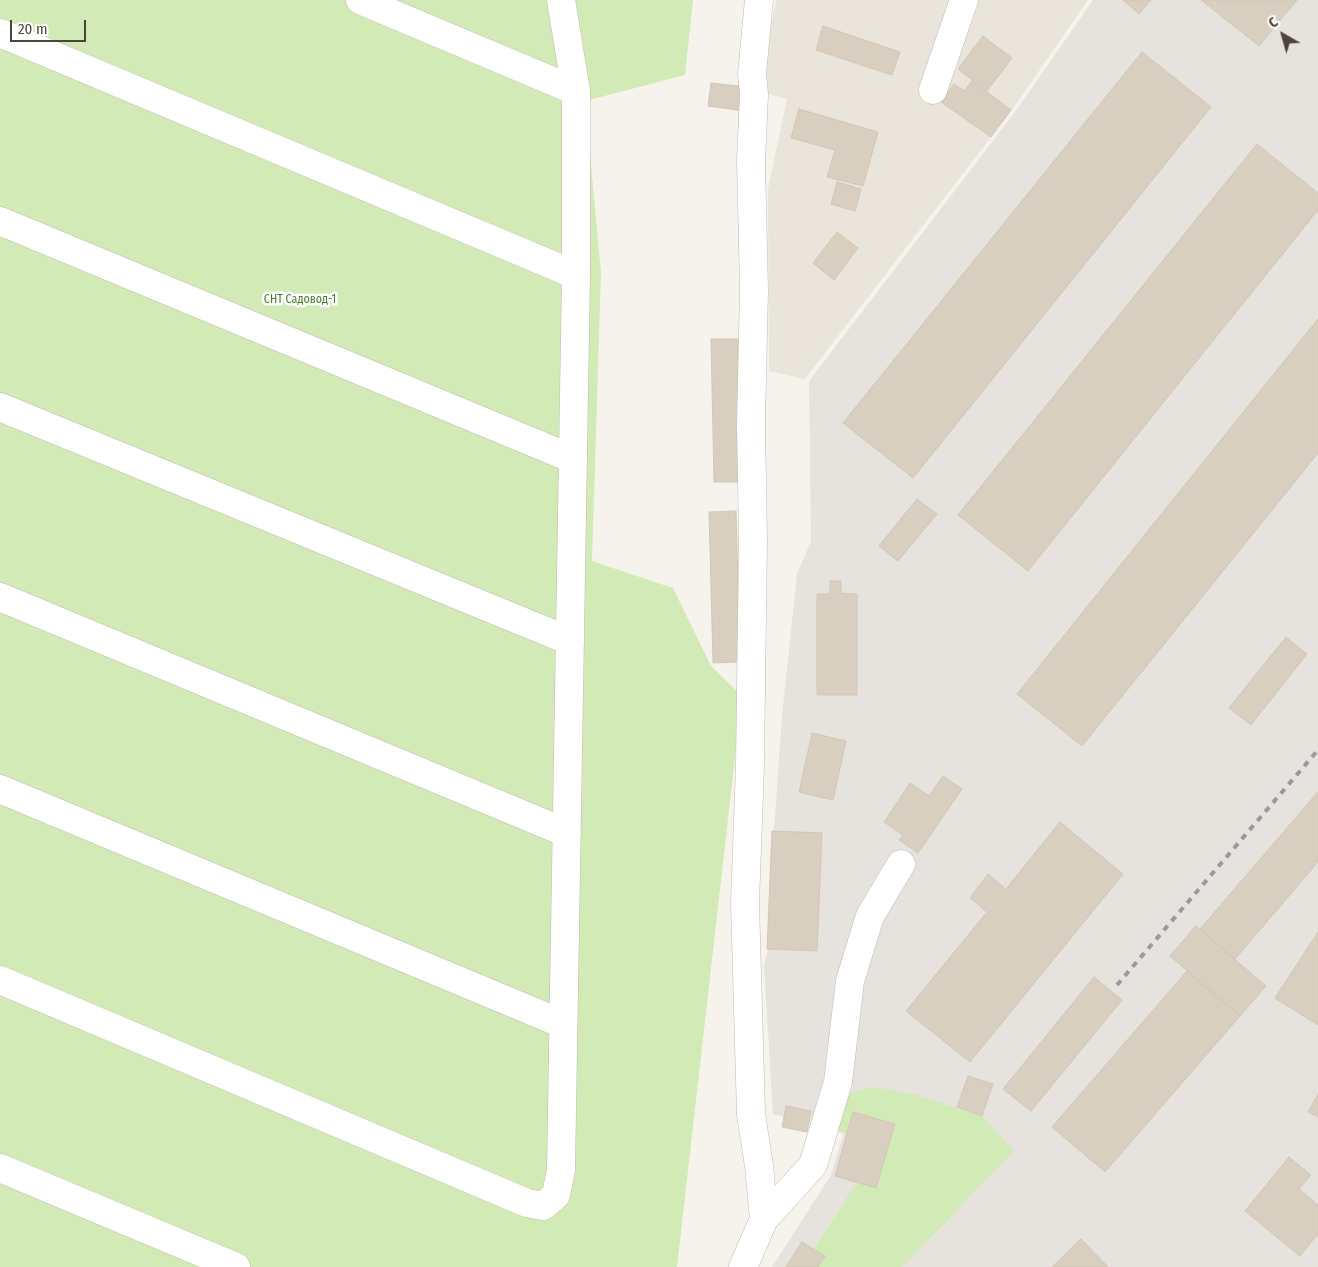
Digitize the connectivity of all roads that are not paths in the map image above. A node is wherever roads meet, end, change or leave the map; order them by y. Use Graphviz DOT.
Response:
graph roads {
  1 [pos="360,0"];
  2 [pos="562,0"];
  3 [pos="759,0"];
  4 [pos="964,0"];
  5 [pos="0,33"];
  6 [pos="932,90"];
  7 [pos="576,91"];
  8 [pos="0,222"];
  9 [pos="576,275"];
  10 [pos="0,407"];
  11 [pos="573,460"];
  12 [pos="0,597"];
  13 [pos="570,641"];
  14 [pos="0,789"];
  15 [pos="567,833"];
  16 [pos="900,864"];
  17 [pos="0,980"];
  18 [pos="563,1024"];
  19 [pos="0,1168"];
  20 [pos="764,1219"];
  21 [pos="236,1267"];
  22 [pos="743,1267"];
  1 -- 7 [label="street"];
  2 -- 7 [label="street"];
  3 -- 20 [label="street"];
  4 -- 6 [label="street"];
  5 -- 9 [label="street"];
  7 -- 9 [label="street"];
  8 -- 11 [label="street"];
  9 -- 11 [label="street"];
  10 -- 13 [label="street"];
  11 -- 13 [label="street"];
  12 -- 15 [label="street"];
  13 -- 15 [label="street"];
  14 -- 18 [label="street"];
  15 -- 18 [label="street"];
  16 -- 20 [label="street"];
  17 -- 18 [label="street"];
  19 -- 21 [label="street"];
  20 -- 22 [label="street"];
}
